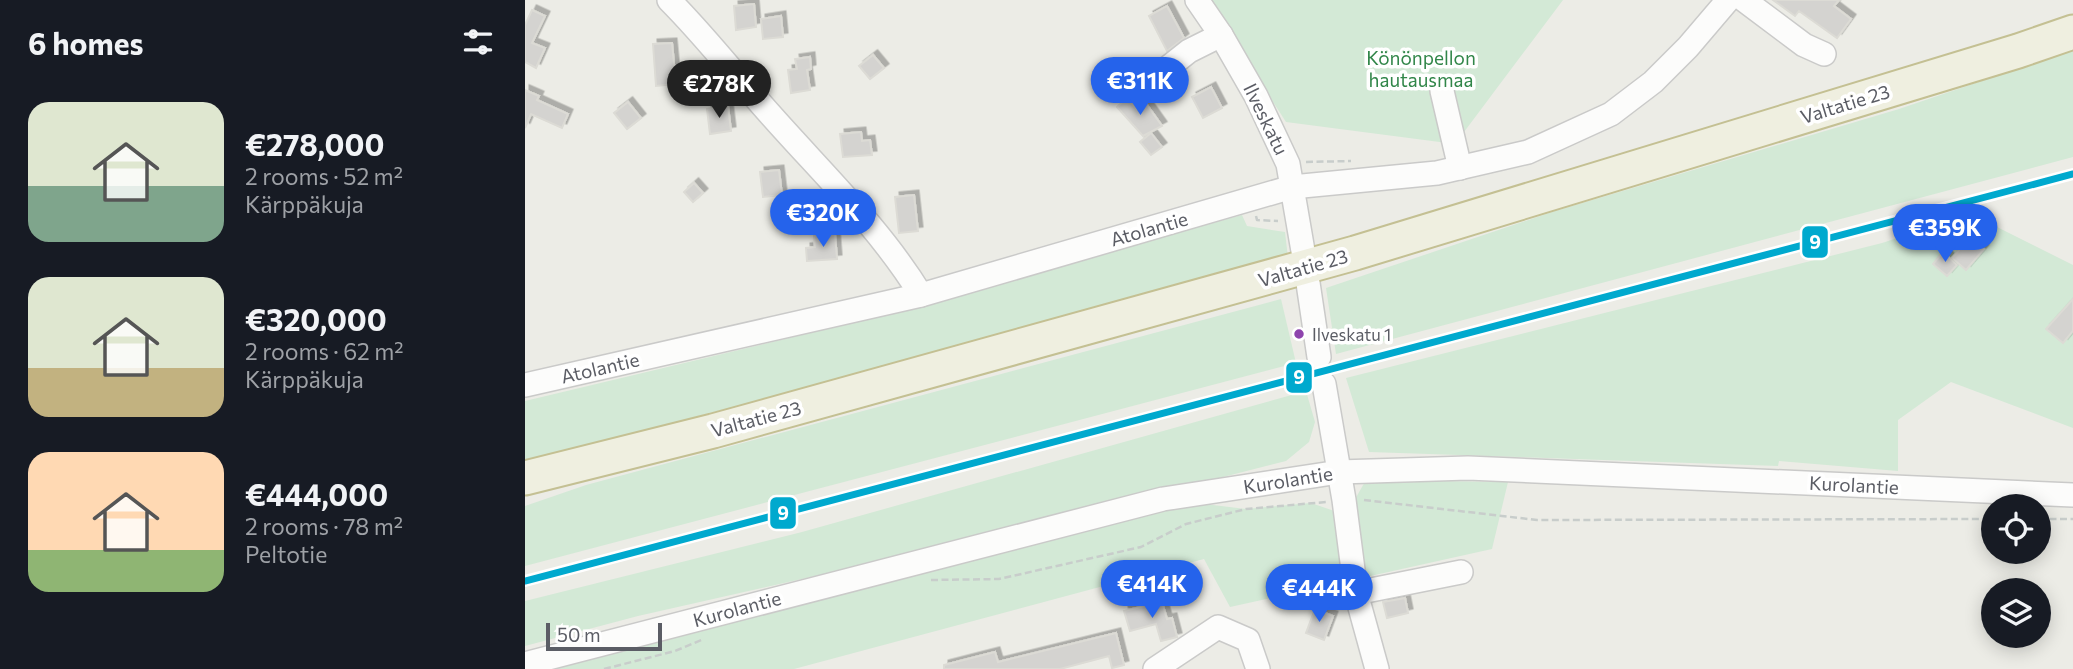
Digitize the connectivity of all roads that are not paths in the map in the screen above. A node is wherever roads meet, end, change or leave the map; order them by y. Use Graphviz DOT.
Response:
graph roads {
  1 [pos="669,0"];
  2 [pos="1197,0"];
  3 [pos="1728,0"];
  4 [pos="1744,0"];
  5 [pos="2073,32"];
  6 [pos="1221,35"];
  7 [pos="1824,54"];
  8 [pos="1141,89"];
  9 [pos="1442,91"];
  10 [pos="1460,168"];
  11 [pos="1291,187"];
  12 [pos="1303,251"];
  13 [pos="1308,283"];
  14 [pos="921,295"];
  15 [pos="1319,357"];
  16 [pos="1324,384"];
  17 [pos="525,386"];
  18 [pos="713,431"];
  19 [pos="1339,472"];
  20 [pos="525,478"];
  21 [pos="525,493"];
  22 [pos="2073,495"];
  23 [pos="1461,572"];
  24 [pos="1356,593"];
  25 [pos="525,664"];
  26 [pos="1155,669"];
  27 [pos="1258,669"];
  28 [pos="1377,669"];
  1 -- 14 [label="street"];
  2 -- 6 [label="street, Ilveskatu"];
  3 -- 10 [label="street, Atolantie"];
  4 -- 7 [label="street"];
  5 -- 18 [label="highway, Valtatie 23"];
  6 -- 8 [label="street"];
  6 -- 11 [label="street, Ilveskatu"];
  9 -- 10 [label="street"];
  10 -- 11 [label="street, Atolantie"];
  11 -- 12 [label="street, Ilveskatu"];
  11 -- 14 [label="street, Atolantie"];
  13 -- 15 [label="street"];
  14 -- 17 [label="street, Atolantie"];
  16 -- 19 [label="street"];
  18 -- 20 [label="highway, Valtatie 23"];
  18 -- 21 [label="highway"];
  19 -- 22 [label="street, Kurolantie"];
  19 -- 24 [label="street"];
  19 -- 25 [label="street, Kurolantie"];
  23 -- 24 [label="street"];
  24 -- 28 [label="street"];
  26 -- 27 [label="street"];
}
